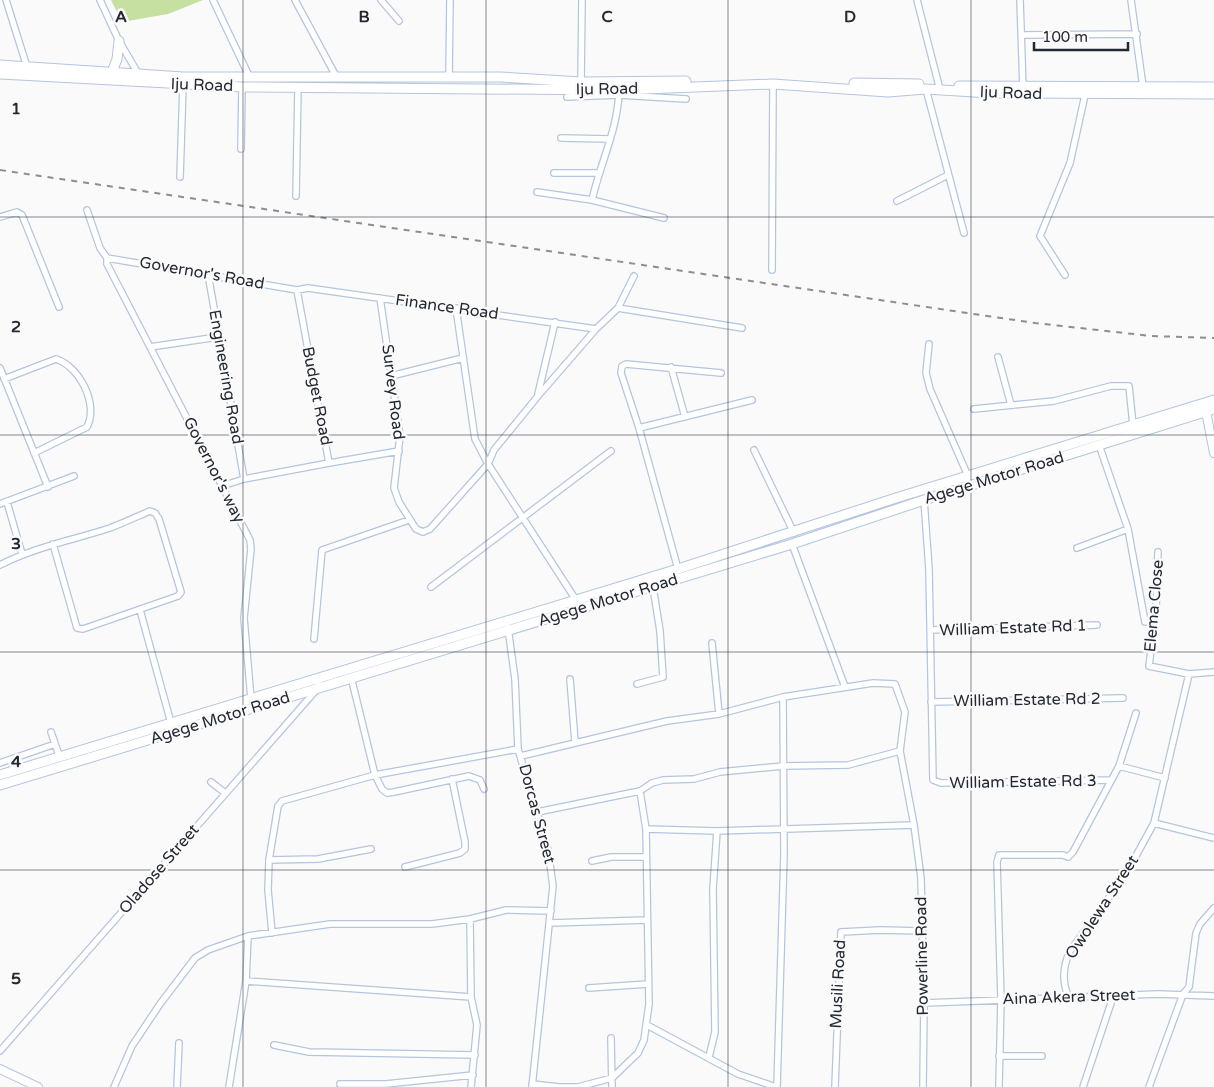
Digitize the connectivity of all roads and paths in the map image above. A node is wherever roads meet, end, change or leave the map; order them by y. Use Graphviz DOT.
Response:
graph roads {
  1 [pos="6,0"];
  2 [pos="100,0"];
  3 [pos="213,0"];
  4 [pos="295,0"];
  5 [pos="381,0"];
  6 [pos="450,0"];
  7 [pos="582,0"];
  8 [pos="917,0"];
  9 [pos="1020,0"];
  10 [pos="1131,0"];
  11 [pos="399,21"];
  12 [pos="1137,34"];
  13 [pos="1023,35"];
  14 [pos="120,41"];
  15 [pos="0,65"];
  16 [pos="27,67"];
  17 [pos="112,72"];
  18 [pos="0,74"];
  19 [pos="249,76"];
  20 [pos="449,76"];
  21 [pos="139,78"];
  22 [pos="337,78"];
  23 [pos="581,82"];
  24 [pos="773,84"];
  25 [pos="183,85"];
  26 [pos="939,86"];
  27 [pos="242,87"];
  28 [pos="298,87"];
  29 [pos="1143,87"];
  30 [pos="1214,87"];
  31 [pos="926,89"];
  32 [pos="1023,90"];
  33 [pos="619,93"];
  34 [pos="1214,94"];
  35 [pos="1085,95"];
  36 [pos="567,97"];
  37 [pos="686,99"];
  38 [pos="560,138"];
  39 [pos="610,139"];
  40 [pos="242,149"];
  41 [pos="598,172"];
  42 [pos="554,173"];
  43 [pos="948,175"];
  44 [pos="180,177"];
  45 [pos="537,192"];
  46 [pos="296,196"];
  47 [pos="592,200"];
  48 [pos="897,201"];
  49 [pos="86,210"];
  50 [pos="0,217"];
  51 [pos="664,218"];
  52 [pos="964,232"];
  53 [pos="107,258"];
  54 [pos="772,270"];
  55 [pos="208,274"];
  56 [pos="1065,275"];
  57 [pos="634,276"];
  58 [pos="297,290"];
  59 [pos="380,298"];
  60 [pos="59,307"];
  61 [pos="456,308"];
  62 [pos="618,308"];
  63 [pos="555,322"];
  64 [pos="742,328"];
  65 [pos="596,329"];
  66 [pos="218,337"];
  67 [pos="928,344"];
  68 [pos="150,348"];
  69 [pos="998,357"];
  70 [pos="463,358"];
  71 [pos="671,367"];
  72 [pos="0,368"];
  73 [pos="722,373"];
  74 [pos="391,376"];
  75 [pos="4,379"];
  76 [pos="538,396"];
  77 [pos="752,400"];
  78 [pos="1214,400"];
  79 [pos="1011,405"];
  80 [pos="1208,408"];
  81 [pos="974,409"];
  82 [pos="685,416"];
  83 [pos="1133,425"];
  84 [pos="639,428"];
  85 [pos="1099,445"];
  86 [pos="754,450"];
  87 [pos="399,451"];
  88 [pos="611,451"];
  89 [pos="34,453"];
  90 [pos="1214,453"];
  91 [pos="329,463"];
  92 [pos="488,464"];
  93 [pos="74,476"];
  94 [pos="968,476"];
  95 [pos="244,479"];
  96 [pos="222,486"];
  97 [pos="48,487"];
  98 [pos="924,500"];
  99 [pos="7,502"];
  100 [pos="0,504"];
  101 [pos="522,517"];
  102 [pos="409,520"];
  103 [pos="1128,529"];
  104 [pos="794,533"];
  105 [pos="769,540"];
  106 [pos="53,544"];
  107 [pos="792,544"];
  108 [pos="1077,548"];
  109 [pos="772,550"];
  110 [pos="1158,552"];
  111 [pos="22,554"];
  112 [pos="714,562"];
  113 [pos="0,565"];
  114 [pos="678,569"];
  115 [pos="653,586"];
  116 [pos="431,587"];
  117 [pos="576,600"];
  118 [pos="140,610"];
  119 [pos="506,620"];
  120 [pos="1145,622"];
  121 [pos="1097,625"];
  122 [pos="509,630"];
  123 [pos="930,630"];
  124 [pos="314,639"];
  125 [pos="712,643"];
  126 [pos="1214,672"];
  127 [pos="1189,674"];
  128 [pos="351,677"];
  129 [pos="318,678"];
  130 [pos="570,679"];
  131 [pos="637,684"];
  132 [pos="845,687"];
  133 [pos="318,688"];
  134 [pos="783,697"];
  135 [pos="251,698"];
  136 [pos="1123,698"];
  137 [pos="931,702"];
  138 [pos="1136,713"];
  139 [pos="719,714"];
  140 [pos="171,723"];
  141 [pos="51,732"];
  142 [pos="575,742"];
  143 [pos="55,744"];
  144 [pos="518,749"];
  145 [pos="900,751"];
  146 [pos="521,756"];
  147 [pos="61,762"];
  148 [pos="0,763"];
  149 [pos="783,766"];
  150 [pos="1119,766"];
  151 [pos="0,775"];
  152 [pos="375,775"];
  153 [pos="1165,778"];
  154 [pos="452,779"];
  155 [pos="1110,780"];
  156 [pos="211,782"];
  157 [pos="0,785"];
  158 [pos="484,789"];
  159 [pos="640,791"];
  160 [pos="225,793"];
  161 [pos="537,812"];
  162 [pos="1154,823"];
  163 [pos="914,825"];
  164 [pos="784,828"];
  165 [pos="646,829"];
  166 [pos="717,831"];
  167 [pos="1214,838"];
  168 [pos="371,849"];
  169 [pos="645,857"];
  170 [pos="269,860"];
  171 [pos="592,861"];
  172 [pos="405,867"];
  173 [pos="1214,908"];
  174 [pos="551,910"];
  175 [pos="470,919"];
  176 [pos="646,920"];
  177 [pos="550,923"];
  178 [pos="922,931"];
  179 [pos="272,933"];
  180 [pos="248,936"];
  181 [pos="246,982"];
  182 [pos="648,984"];
  183 [pos="589,988"];
  184 [pos="1183,994"];
  185 [pos="1214,996"];
  186 [pos="471,997"];
  187 [pos="1113,997"];
  188 [pos="1068,998"];
  189 [pos="1001,999"];
  190 [pos="924,1003"];
  191 [pos="647,1025"];
  192 [pos="611,1038"];
  193 [pos="179,1043"];
  194 [pos="274,1045"];
  195 [pos="0,1051"];
  196 [pos="475,1055"];
  197 [pos="999,1056"];
  198 [pos="1042,1056"];
  199 [pos="710,1057"];
  200 [pos="0,1069"];
  201 [pos="473,1075"];
  202 [pos="612,1078"];
  203 [pos="25,1084"];
  204 [pos="340,1084"];
  205 [pos="532,1085"];
  206 [pos="38,1087"];
  207 [pos="114,1087"];
  208 [pos="177,1087"];
  209 [pos="229,1087"];
  210 [pos="472,1087"];
  211 [pos="560,1087"];
  212 [pos="612,1087"];
  213 [pos="776,1087"];
  214 [pos="835,1087"];
  215 [pos="923,1087"];
  216 [pos="999,1087"];
  217 [pos="1083,1087"];
  218 [pos="1149,1087"];
  1 -- 16 [label="street"];
  2 -- 14 [label="street"];
  3 -- 19 [label="street"];
  4 -- 22 [label="street"];
  5 -- 11 [label="street"];
  6 -- 20 [label="street"];
  7 -- 23 [label="street"];
  8 -- 26 [label="street"];
  9 -- 13 [label="street"];
  10 -- 12 [label="street"];
  12 -- 13 [label="street"];
  12 -- 29 [label="street"];
  13 -- 32 [label="street"];
  14 -- 17 [label="main road"];
  14 -- 21 [label="street"];
  15 -- 16 [label="main road, Iju Road"];
  16 -- 17 [label="main road, Iju Road"];
  17 -- 21 [label="main road, Iju Road"];
  18 -- 21 [label="main road, Iju Road"];
  19 -- 21 [label="main road, Iju Road"];
  19 -- 22 [label="main road, Iju Road"];
  20 -- 22 [label="main road, Iju Road"];
  20 -- 23 [label="main road, Iju Road"];
  21 -- 25 [label="main road, Iju Road"];
  23 -- 26 [label="main road, Iju Road"];
  24 -- 31 [label="main road, Iju Road"];
  24 -- 33 [label="main road, Iju Road"];
  24 -- 54 [label="street"];
  25 -- 27 [label="main road, Iju Road"];
  25 -- 44 [label="street"];
  26 -- 32 [label="main road, Iju Road"];
  27 -- 28 [label="main road, Iju Road"];
  27 -- 40 [label="street"];
  28 -- 33 [label="main road, Iju Road"];
  28 -- 46 [label="street"];
  29 -- 30 [label="main road, Iju Road"];
  29 -- 32 [label="main road, Iju Road"];
  31 -- 32 [label="main road, Iju Road"];
  31 -- 43 [label="street"];
  32 -- 35 [label="main road, Iju Road"];
  33 -- 36 [label="street"];
  33 -- 37 [label="street"];
  33 -- 39 [label="street"];
  34 -- 35 [label="main road, Iju Road"];
  35 -- 56 [label="street"];
  38 -- 39 [label="street"];
  39 -- 41 [label="street"];
  41 -- 42 [label="street"];
  41 -- 47 [label="street"];
  43 -- 48 [label="street"];
  43 -- 52 [label="street"];
  45 -- 47 [label="street"];
  47 -- 51 [label="street"];
  49 -- 53 [label="street, Governor's way"];
  50 -- 60 [label="street"];
  53 -- 55 [label="street, Governor's Road"];
  53 -- 68 [label="street, Governor's way"];
  55 -- 58 [label="street, Governor's Road"];
  55 -- 66 [label="street, Engineering Road"];
  57 -- 62 [label="street"];
  58 -- 59 [label="street, Finance Road"];
  58 -- 91 [label="street, Budget Road"];
  59 -- 61 [label="street, Finance Road"];
  59 -- 74 [label="street, Survey Road"];
  61 -- 63 [label="street, Finance Road"];
  61 -- 70 [label="street"];
  62 -- 64 [label="street"];
  62 -- 65 [label="street"];
  63 -- 65 [label="street, Finance Road"];
  63 -- 76 [label="street"];
  65 -- 76 [label="street"];
  66 -- 68 [label="street"];
  66 -- 95 [label="street, Engineering Road"];
  67 -- 94 [label="street"];
  68 -- 96 [label="street, Governor's way"];
  69 -- 79 [label="street"];
  70 -- 74 [label="street"];
  70 -- 92 [label="street"];
  71 -- 73 [label="street"];
  71 -- 82 [label="street"];
  71 -- 84 [label="street"];
  72 -- 75 [label="street"];
  74 -- 87 [label="street, Survey Road"];
  75 -- 89 [label="street"];
  75 -- 89 [label="street"];
  76 -- 92 [label="street"];
  77 -- 82 [label="street"];
  78 -- 80 [label="main road, Agege Motor Road"];
  79 -- 81 [label="street"];
  79 -- 83 [label="street"];
  80 -- 83 [label="main road, Agege Motor Road"];
  80 -- 85 [label="main road, Agege Motor Road"];
  80 -- 90 [label="street"];
  82 -- 84 [label="street"];
  83 -- 94 [label="main road, Agege Motor Road"];
  84 -- 114 [label="street"];
  85 -- 98 [label="main road, Agege Motor Road"];
  85 -- 103 [label="street"];
  86 -- 104 [label="street"];
  87 -- 91 [label="street, Budget Road"];
  87 -- 102 [label="street, Survey Road"];
  88 -- 101 [label="street"];
  89 -- 97 [label="street"];
  91 -- 95 [label="street"];
  92 -- 101 [label="street"];
  92 -- 102 [label="street"];
  93 -- 97 [label="street"];
  94 -- 104 [label="main road, Agege Motor Road"];
  95 -- 96 [label="street"];
  96 -- 135 [label="street, Governor's way"];
  97 -- 99 [label="street"];
  98 -- 107 [label="main road, Agege Motor Road"];
  98 -- 123 [label="street"];
  99 -- 100 [label="street"];
  99 -- 111 [label="street"];
  101 -- 116 [label="street"];
  101 -- 117 [label="street"];
  102 -- 124 [label="street"];
  103 -- 108 [label="street"];
  103 -- 120 [label="street"];
  104 -- 105 [label="main road, Agege Motor Road"];
  105 -- 109 [label="main road"];
  105 -- 112 [label="main road, Agege Motor Road"];
  106 -- 111 [label="street"];
  106 -- 118 [label="street"];
  106 -- 118 [label="street"];
  107 -- 109 [label="main road, Agege Motor Road"];
  107 -- 132 [label="street"];
  109 -- 112 [label="main road, Agege Motor Road"];
  110 -- 127 [label="street, Elema Close"];
  111 -- 113 [label="street"];
  112 -- 114 [label="main road, Agege Motor Road"];
  112 -- 115 [label="main road, Agege Motor Road"];
  114 -- 117 [label="main road, Agege Motor Road"];
  115 -- 122 [label="main road, Agege Motor Road"];
  115 -- 131 [label="street"];
  117 -- 119 [label="main road, Agege Motor Road"];
  118 -- 140 [label="street"];
  119 -- 122 [label="street, Dorcas Street"];
  119 -- 129 [label="main road, Agege Motor Road"];
  121 -- 123 [label="street, William Estate Rd 1"];
  122 -- 128 [label="main road, Agege Motor Road"];
  122 -- 144 [label="street, Dorcas Street"];
  123 -- 137 [label="street"];
  125 -- 139 [label="street"];
  126 -- 127 [label="street"];
  127 -- 153 [label="street, Owolewa Street"];
  128 -- 133 [label="main road, Agege Motor Road"];
  128 -- 152 [label="street"];
  129 -- 133 [label="street"];
  129 -- 135 [label="main road, Agege Motor Road"];
  130 -- 142 [label="street"];
  132 -- 134 [label="street"];
  132 -- 145 [label="street, Powerline Road"];
  133 -- 147 [label="main road, Agege Motor Road"];
  133 -- 160 [label="street, Oladose Street"];
  134 -- 139 [label="street"];
  134 -- 149 [label="street"];
  135 -- 140 [label="main road, Agege Motor Road"];
  136 -- 137 [label="street, William Estate Rd 2"];
  137 -- 155 [label="street, William Estate Rd 3"];
  138 -- 150 [label="street"];
  139 -- 142 [label="street"];
  140 -- 147 [label="main road, Agege Motor Road"];
  141 -- 143 [label="street"];
  142 -- 146 [label="street"];
  143 -- 147 [label="street"];
  143 -- 148 [label="street"];
  144 -- 146 [label="street, Dorcas Street"];
  144 -- 152 [label="street"];
  145 -- 149 [label="street"];
  145 -- 163 [label="street, Powerline Road"];
  146 -- 161 [label="street, Dorcas Street"];
  147 -- 151 [label="main road, Agege Motor Road"];
  147 -- 157 [label="main road, Agege Motor Road"];
  149 -- 159 [label="street"];
  149 -- 164 [label="street"];
  150 -- 153 [label="street"];
  150 -- 155 [label="street"];
  152 -- 154 [label="street"];
  152 -- 170 [label="street"];
  153 -- 162 [label="street, Owolewa Street"];
  154 -- 158 [label="street"];
  154 -- 172 [label="street"];
  155 -- 189 [label="street"];
  156 -- 160 [label="street"];
  159 -- 161 [label="street"];
  159 -- 165 [label="street"];
  160 -- 195 [label="street, Oladose Street"];
  161 -- 174 [label="street, Dorcas Street"];
  162 -- 167 [label="street"];
  162 -- 188 [label="street, Owolewa Street"];
  163 -- 164 [label="street"];
  163 -- 178 [label="street, Powerline Road"];
  164 -- 166 [label="street"];
  164 -- 213 [label="street"];
  165 -- 166 [label="street"];
  165 -- 169 [label="street"];
  166 -- 199 [label="street"];
  168 -- 170 [label="street"];
  169 -- 171 [label="street"];
  169 -- 176 [label="street"];
  170 -- 179 [label="street"];
  173 -- 184 [label="street"];
  174 -- 175 [label="street"];
  174 -- 177 [label="street, Dorcas Street"];
  175 -- 179 [label="street"];
  175 -- 186 [label="street"];
  176 -- 177 [label="street"];
  176 -- 182 [label="street"];
  177 -- 205 [label="street, Dorcas Street"];
  178 -- 190 [label="street, Powerline Road"];
  178 -- 214 [label="street, Musili Road"];
  179 -- 180 [label="street"];
  180 -- 181 [label="street"];
  180 -- 207 [label="street"];
  181 -- 186 [label="street"];
  181 -- 209 [label="street"];
  182 -- 183 [label="street"];
  182 -- 191 [label="street"];
  184 -- 185 [label="street, Aina Akera Street"];
  184 -- 187 [label="street, Aina Akera Street"];
  184 -- 218 [label="street"];
  186 -- 196 [label="street"];
  187 -- 188 [label="street, Aina Akera Street"];
  187 -- 217 [label="street"];
  188 -- 189 [label="street, Aina Akera Street"];
  189 -- 190 [label="street, Aina Akera Street"];
  189 -- 197 [label="street"];
  190 -- 215 [label="street, Powerline Road"];
  191 -- 199 [label="street"];
  191 -- 202 [label="street"];
  192 -- 202 [label="street"];
  193 -- 208 [label="street"];
  194 -- 196 [label="street"];
  196 -- 201 [label="street"];
  197 -- 198 [label="street"];
  197 -- 216 [label="street"];
  199 -- 213 [label="street"];
  200 -- 203 [label="street"];
  201 -- 204 [label="street"];
  201 -- 210 [label="street"];
  202 -- 211 [label="street"];
  202 -- 212 [label="street"];
  203 -- 206 [label="street"];
  205 -- 211 [label="street"];
}
